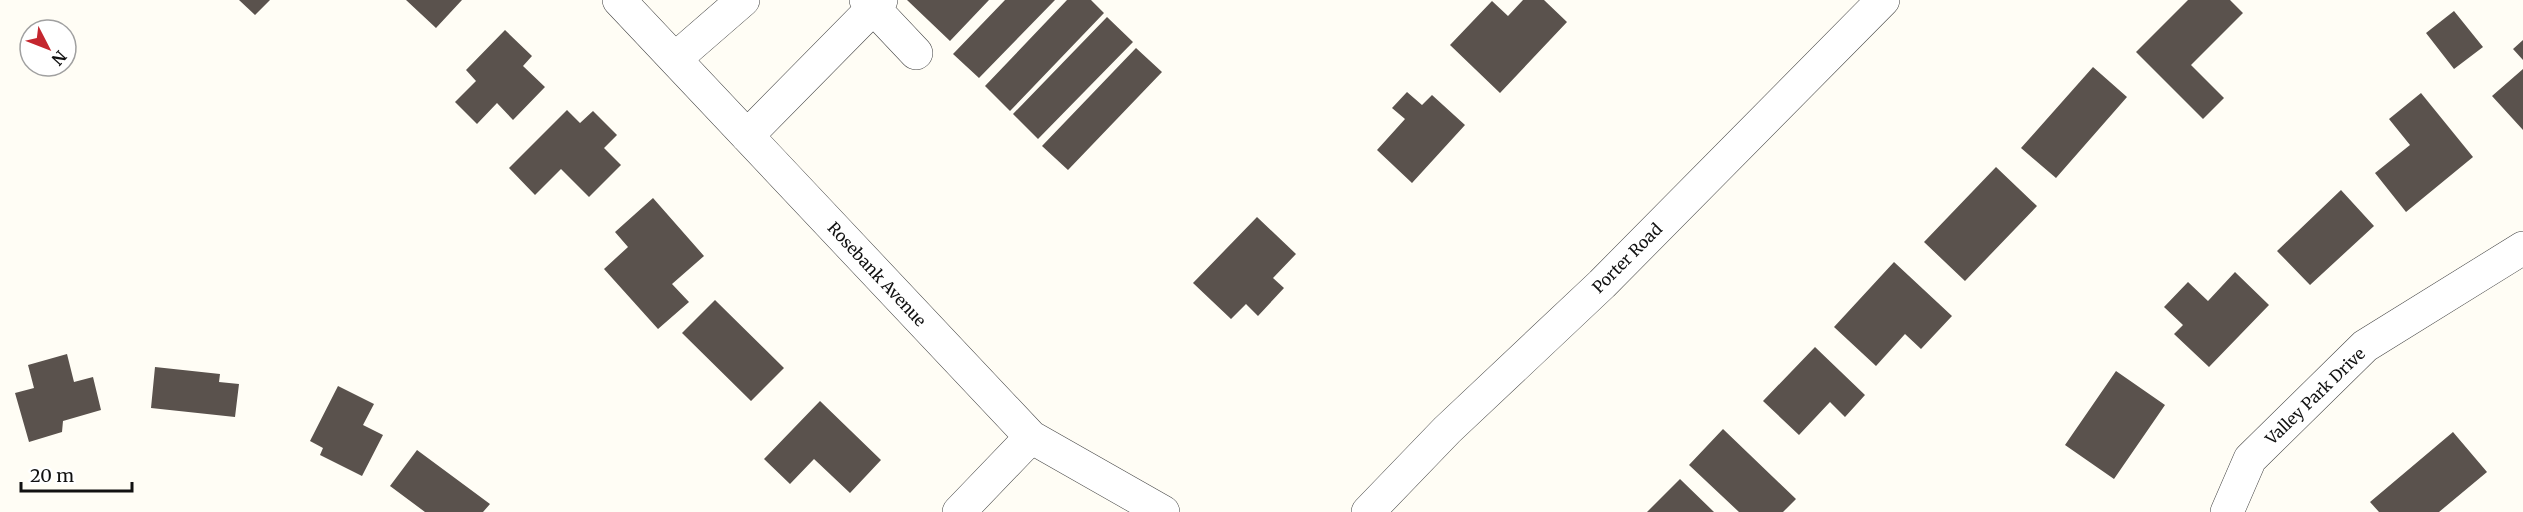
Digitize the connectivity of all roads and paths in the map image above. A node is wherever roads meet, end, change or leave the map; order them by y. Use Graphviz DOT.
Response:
graph roads {
  1 [pos="743,0"];
  2 [pos="1883,0"];
  3 [pos="874,2"];
  4 [pos="628,3"];
  5 [pos="916,53"];
  6 [pos="675,59"];
  7 [pos="747,136"];
  8 [pos="2523,248"];
  9 [pos="1030,437"];
  10 [pos="959,512"];
  11 [pos="1163,512"];
  12 [pos="1368,512"];
  13 [pos="2227,512"];
  1 -- 6 [label="street"];
  2 -- 12 [label="street, Porter Road"];
  3 -- 5 [label="street"];
  3 -- 7 [label="street"];
  4 -- 6 [label="street, Rosebank Avenue"];
  6 -- 7 [label="street, Rosebank Avenue"];
  7 -- 9 [label="street, Rosebank Avenue"];
  8 -- 13 [label="street, Valley Park Drive"];
  9 -- 10 [label="street"];
  9 -- 11 [label="street, Rosebank Avenue"];
}
